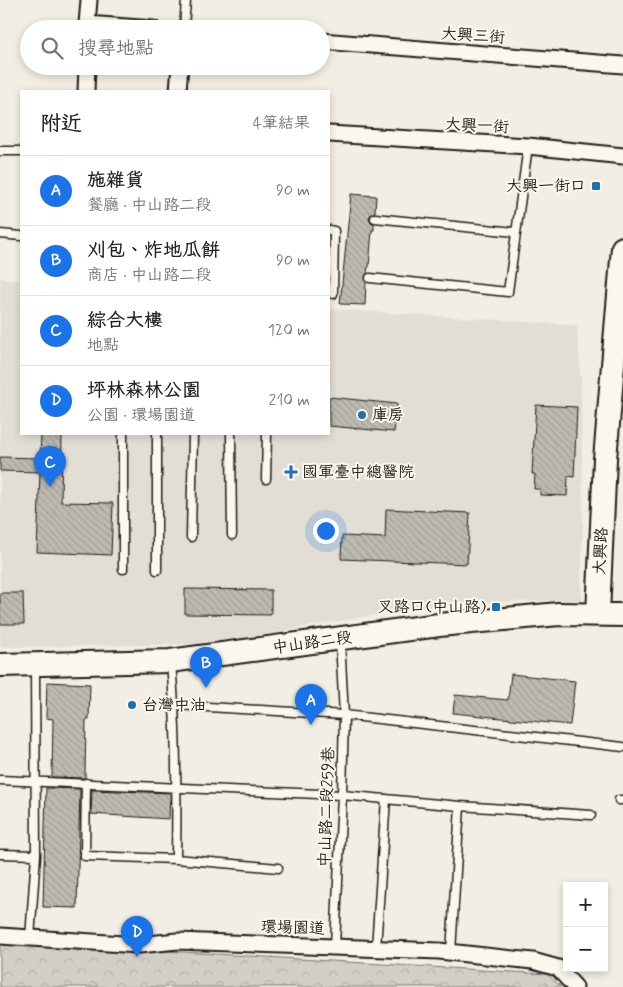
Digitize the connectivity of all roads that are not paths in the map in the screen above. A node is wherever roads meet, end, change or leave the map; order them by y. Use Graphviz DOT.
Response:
graph roads {
  1 [pos="89,0"];
  2 [pos="186,0"];
  3 [pos="87,20"];
  4 [pos="185,20"];
  5 [pos="330,43"];
  6 [pos="623,65"];
  7 [pos="87,75"];
  8 [pos="179,75"];
  9 [pos="86,90"];
  10 [pos="178,90"];
  11 [pos="330,134"];
  12 [pos="528,146"];
  13 [pos="0,151"];
  14 [pos="20,151"];
  15 [pos="623,156"];
  16 [pos="375,218"];
  17 [pos="330,230"];
  18 [pos="515,232"];
  19 [pos="0,234"];
  20 [pos="20,236"];
  21 [pos="623,248"];
  22 [pos="370,278"];
  23 [pos="333,294"];
  24 [pos="123,435"];
  25 [pos="157,435"];
  26 [pos="193,435"];
  27 [pos="231,435"];
  28 [pos="267,435"];
  29 [pos="266,479"];
  30 [pos="232,535"];
  31 [pos="191,537"];
  32 [pos="122,569"];
  33 [pos="157,570"];
  34 [pos="598,614"];
  35 [pos="623,615"];
  36 [pos="339,639"];
  37 [pos="170,661"];
  38 [pos="0,665"];
  39 [pos="35,665"];
  40 [pos="175,705"];
  41 [pos="344,715"];
  42 [pos="621,747"];
  43 [pos="0,780"];
  44 [pos="36,782"];
  45 [pos="86,783"];
  46 [pos="178,787"];
  47 [pos="342,795"];
  48 [pos="386,798"];
  49 [pos="460,806"];
  50 [pos="591,815"];
  51 [pos="0,854"];
  52 [pos="36,855"];
  53 [pos="176,859"];
  54 [pos="278,868"];
  55 [pos="0,936"];
  56 [pos="30,938"];
  57 [pos="335,946"];
  58 [pos="376,948"];
  59 [pos="451,952"];
  60 [pos="575,987"];
  1 -- 3 [label="street"];
  2 -- 4 [label="lane"];
  5 -- 6 [label="street, 大興三街"];
  7 -- 9 [label="street"];
  8 -- 10 [label="street"];
  11 -- 12 [label="street, 大興一街"];
  12 -- 15 [label="street, 大興一街"];
  12 -- 18 [label="lane"];
  13 -- 14 [label="lane"];
  16 -- 18 [label="lane"];
  17 -- 23 [label="lane"];
  18 -- 22 [label="lane"];
  19 -- 20 [label="lane"];
  21 -- 34 [label="street, 大興路"];
  24 -- 32 [label="lane"];
  25 -- 33 [label="lane"];
  26 -- 31 [label="lane"];
  27 -- 30 [label="lane"];
  28 -- 29 [label="lane"];
  34 -- 35 [label="street, 中山路二段"];
  34 -- 36 [label="street, 中山路二段"];
  36 -- 37 [label="street, 中山路二段"];
  36 -- 41 [label="lane, 中山路二段259巷"];
  37 -- 39 [label="street, 中山路二段"];
  37 -- 40 [label="lane"];
  38 -- 39 [label="street, 中山路二段"];
  39 -- 44 [label="lane"];
  40 -- 41 [label="lane"];
  40 -- 46 [label="lane"];
  41 -- 42 [label="lane"];
  41 -- 47 [label="lane, 中山路二段259巷"];
  43 -- 44 [label="lane"];
  44 -- 45 [label="lane"];
  44 -- 52 [label="lane"];
  45 -- 46 [label="lane"];
  45 -- 53 [label="lane"];
  46 -- 47 [label="lane"];
  46 -- 53 [label="lane"];
  47 -- 48 [label="lane"];
  47 -- 57 [label="lane, 中山路二段259巷"];
  48 -- 49 [label="lane"];
  48 -- 58 [label="lane"];
  49 -- 50 [label="lane"];
  49 -- 59 [label="lane"];
  51 -- 52 [label="lane"];
  52 -- 56 [label="lane"];
  53 -- 54 [label="lane"];
  55 -- 56 [label="street, 環場園道"];
  56 -- 57 [label="street, 環場園道"];
  57 -- 58 [label="street, 環場園道"];
  58 -- 59 [label="street, 環場園道"];
  59 -- 60 [label="street, 環場園道"];
}
